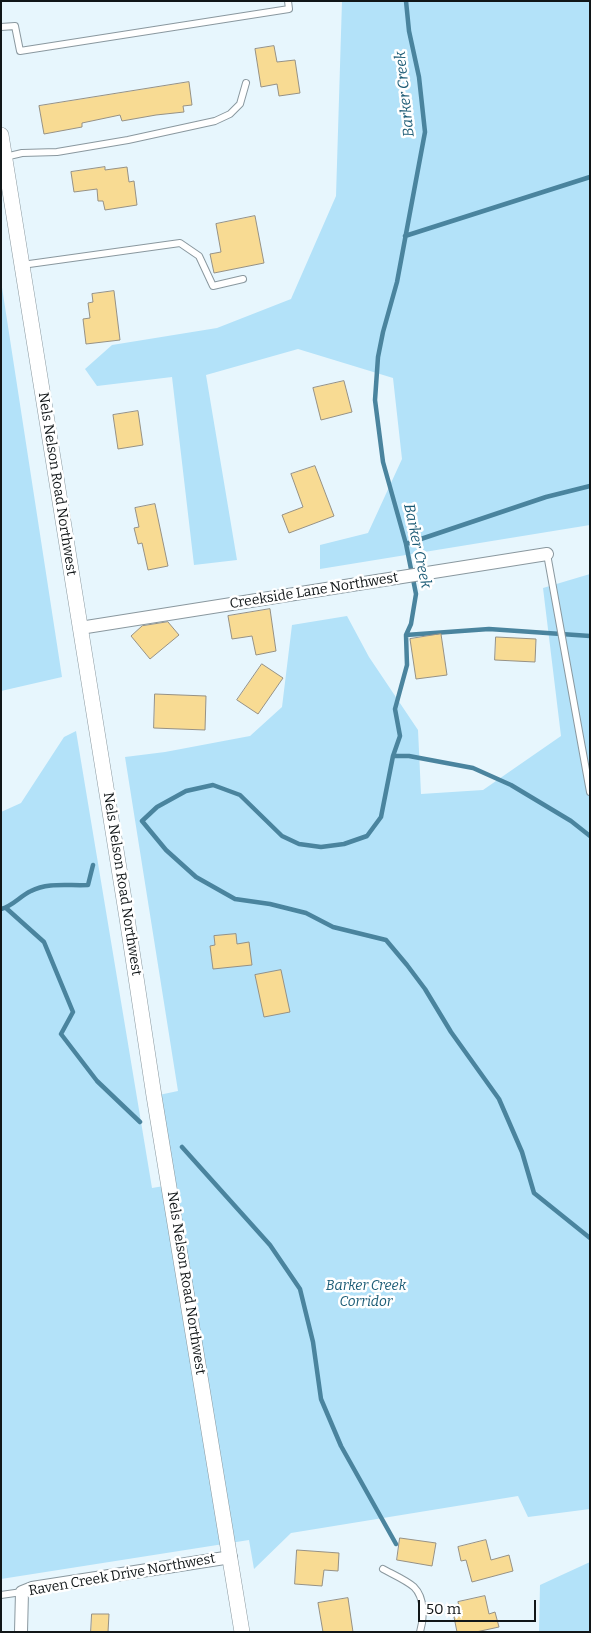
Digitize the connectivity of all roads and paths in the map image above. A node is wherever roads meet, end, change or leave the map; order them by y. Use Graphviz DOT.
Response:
graph roads {
  1 [pos="288,1"];
  2 [pos="1,27"];
  3 [pos="246,83"];
  4 [pos="1,135"];
  5 [pos="5,157"];
  6 [pos="22,265"];
  7 [pos="243,279"];
  8 [pos="547,554"];
  9 [pos="80,628"];
  10 [pos="590,792"];
  11 [pos="230,1557"];
  12 [pos="383,1569"];
  13 [pos="22,1592"];
  14 [pos="1,1595"];
  15 [pos="21,1632"];
  16 [pos="242,1632"];
  17 [pos="420,1632"];
  1 -- 2 [label="lane"];
  3 -- 5 [label="lane"];
  4 -- 5 [label="street, Nels Nelson Road Northwest"];
  5 -- 6 [label="street, Nels Nelson Road Northwest"];
  6 -- 7 [label="lane"];
  6 -- 9 [label="street, Nels Nelson Road Northwest"];
  8 -- 9 [label="street, Creekside Lane Northwest"];
  8 -- 10 [label="lane"];
  9 -- 11 [label="street, Nels Nelson Road Northwest"];
  11 -- 13 [label="street, Raven Creek Drive Northwest"];
  11 -- 16 [label="street, Nels Nelson Road Northwest"];
  12 -- 17 [label="lane"];
  13 -- 14 [label="lane"];
  13 -- 15 [label="street, Raven Creek Drive Northwest"];
}
